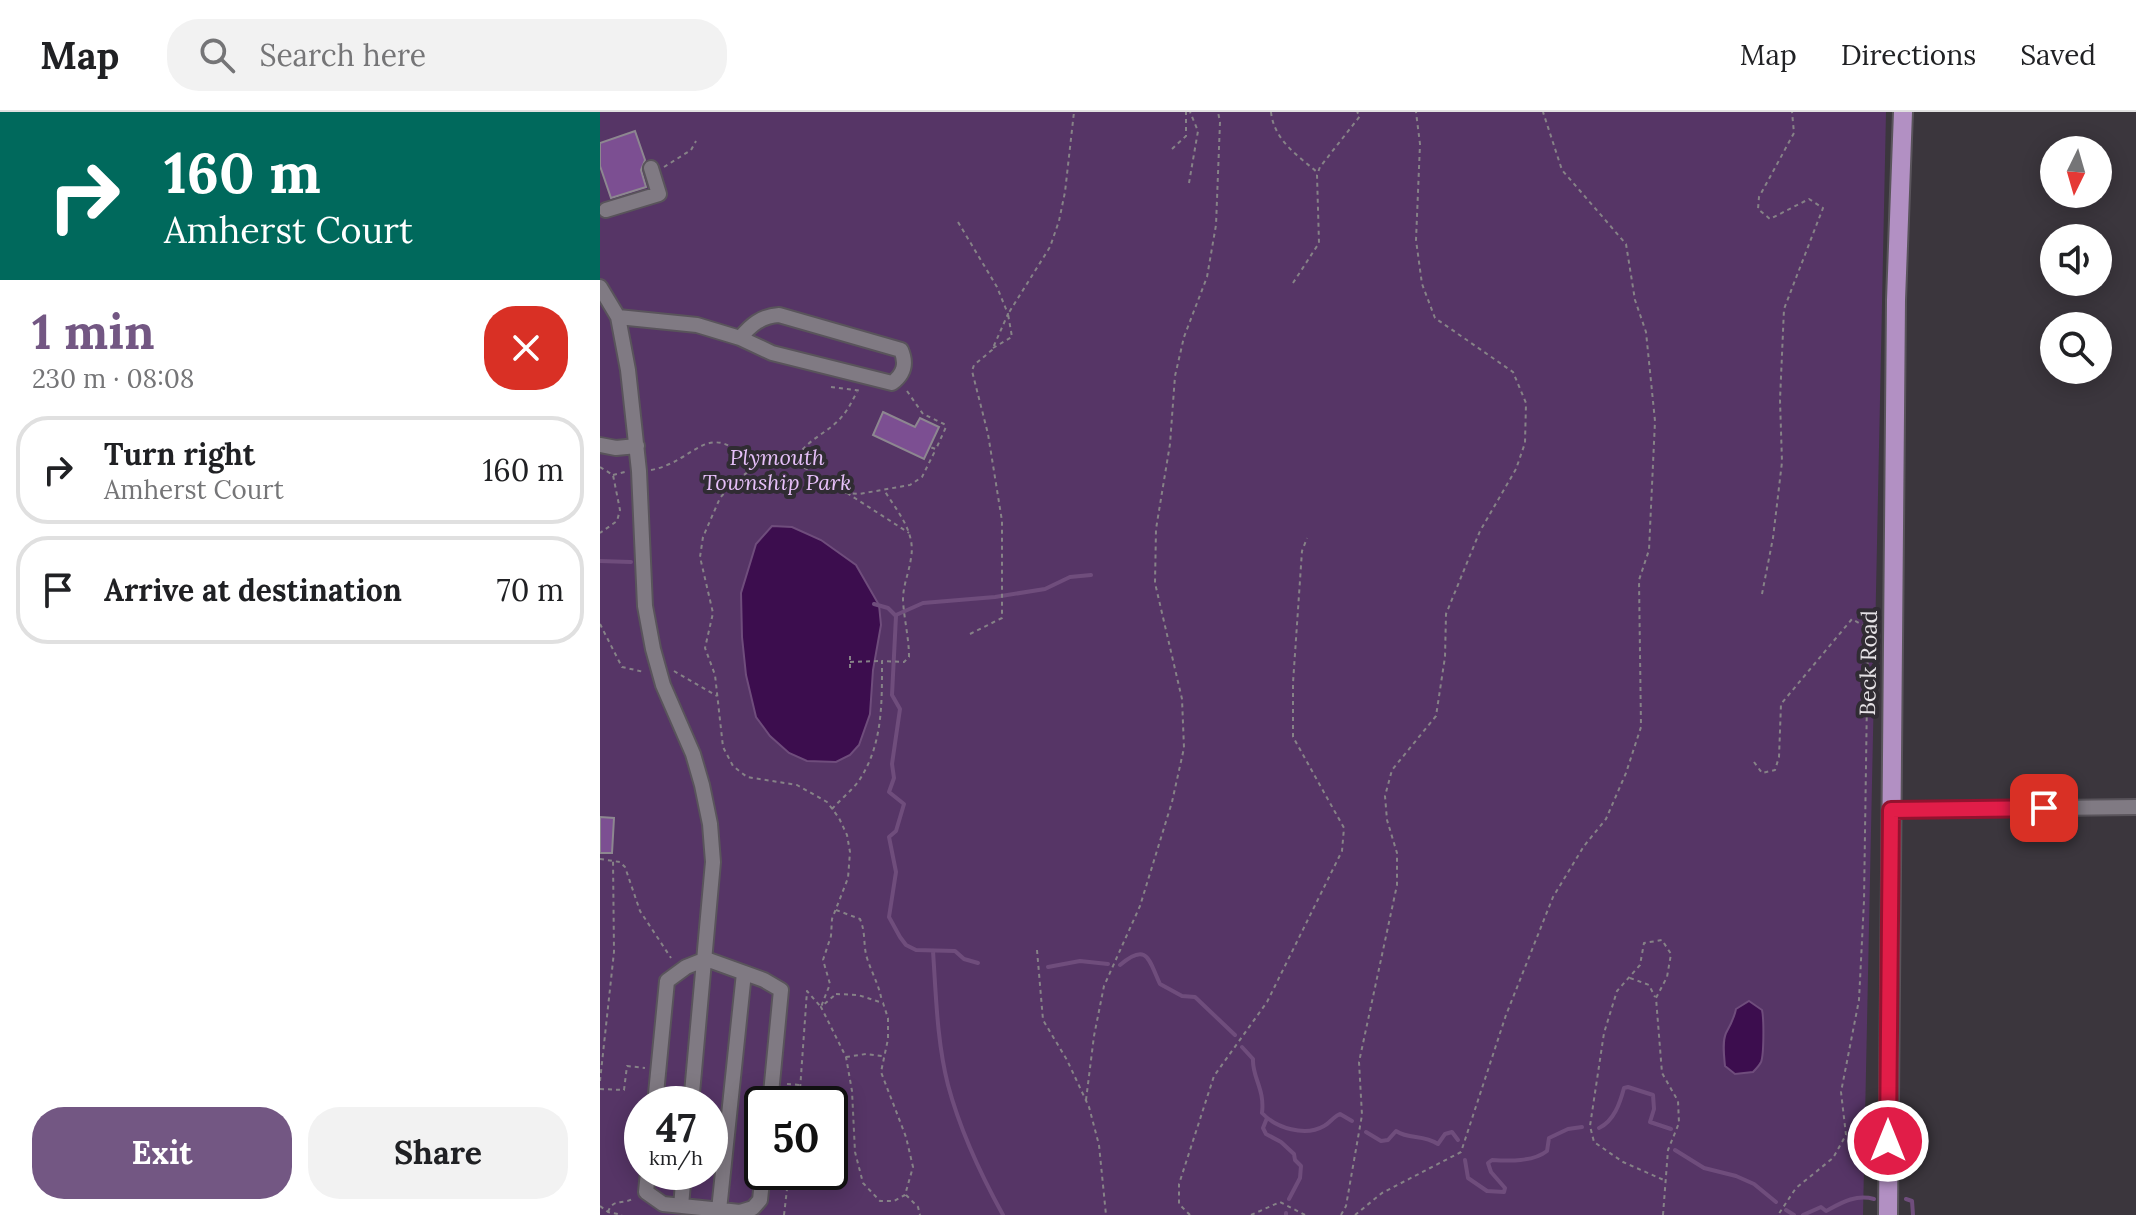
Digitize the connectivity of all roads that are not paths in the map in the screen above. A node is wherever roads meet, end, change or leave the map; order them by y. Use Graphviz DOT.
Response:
graph roads {
  1 [pos="1903,112"];
  2 [pos="652,170"];
  3 [pos="600,195"];
  4 [pos="603,211"];
  5 [pos="600,288"];
  6 [pos="618,317"];
  7 [pos="740,338"];
  8 [pos="600,445"];
  9 [pos="637,446"];
  10 [pos="2136,807"];
  11 [pos="1891,810"];
  12 [pos="706,959"];
  13 [pos="744,973"];
  14 [pos="657,1086"];
  15 [pos="693,1086"];
  16 [pos="772,1086"];
  17 [pos="646,1190"];
  18 [pos="682,1190"];
  19 [pos="761,1190"];
  20 [pos="681,1206"];
  21 [pos="719,1210"];
  22 [pos="1888,1215"];
  1 -- 11 [label="main road, Beck Road"];
  2 -- 4 [label="street"];
  3 -- 4 [label="street"];
  5 -- 6 [label="street"];
  6 -- 7 [label="street"];
  6 -- 9 [label="street"];
  7 -- 7 [label="street"];
  8 -- 9 [label="street"];
  9 -- 12 [label="street"];
  10 -- 11 [label="street"];
  11 -- 22 [label="main road, Beck Road"];
  12 -- 13 [label="street"];
  12 -- 14 [label="street"];
  12 -- 15 [label="street"];
  13 -- 16 [label="street"];
  13 -- 21 [label="street"];
  17 -- 20 [label="street"];
  18 -- 20 [label="street"];
  19 -- 21 [label="street"];
  20 -- 21 [label="street"];
}
